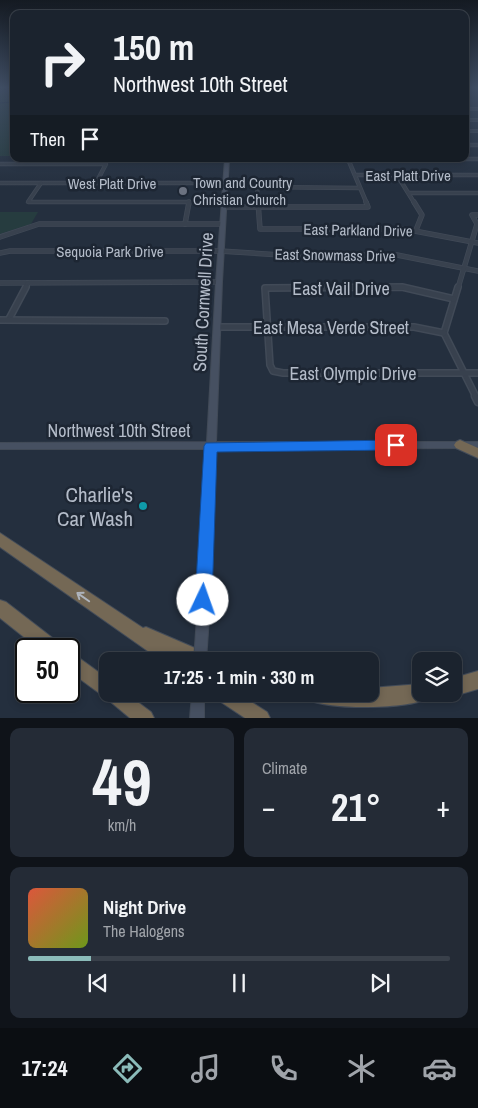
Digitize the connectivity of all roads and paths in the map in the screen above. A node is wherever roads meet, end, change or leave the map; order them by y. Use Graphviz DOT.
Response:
graph roads {
  1 [pos="227,162"];
  2 [pos="349,162"];
  3 [pos="0,164"];
  4 [pos="354,175"];
  5 [pos="397,175"];
  6 [pos="478,175"];
  7 [pos="0,183"];
  8 [pos="41,183"];
  9 [pos="96,183"];
  10 [pos="225,183"];
  11 [pos="360,188"];
  12 [pos="409,193"];
  13 [pos="478,193"];
  14 [pos="224,206"];
  15 [pos="258,206"];
  16 [pos="478,215"];
  17 [pos="186,224"];
  18 [pos="222,224"];
  19 [pos="416,230"];
  20 [pos="0,237"];
  21 [pos="472,241"];
  22 [pos="478,242"];
  23 [pos="220,251"];
  24 [pos="0,253"];
  25 [pos="464,268"];
  26 [pos="478,271"];
  27 [pos="219,282"];
  28 [pos="0,283"];
  29 [pos="28,283"];
  30 [pos="454,299"];
  31 [pos="0,320"];
  32 [pos="9,320"];
  33 [pos="165,321"];
  34 [pos="217,326"];
  35 [pos="266,327"];
  36 [pos="444,333"];
  37 [pos="464,373"];
  38 [pos="478,373"];
  39 [pos="478,402"];
  40 [pos="460,445"];
  41 [pos="478,445"];
  42 [pos="0,446"];
  43 [pos="210,446"];
  44 [pos="478,453"];
  45 [pos="0,539"];
  46 [pos="0,608"];
  47 [pos="123,625"];
  48 [pos="39,638"];
  49 [pos="163,652"];
  50 [pos="184,652"];
  51 [pos="201,652"];
  52 [pos="80,668"];
  53 [pos="478,680"];
  54 [pos="99,683"];
  55 [pos="462,685"];
  56 [pos="412,694"];
  57 [pos="379,697"];
  58 [pos="124,702"];
  59 [pos="198,702"];
  60 [pos="236,702"];
  61 [pos="145,718"];
  62 [pos="197,718"];
  63 [pos="261,718"];
  1 -- 10 [label="main road, South Cornwell Drive"];
  2 -- 4 [label="street"];
  3 -- 9 [label="street"];
  4 -- 5 [label="street, East Platt Drive"];
  4 -- 11 [label="street, East Platt Drive"];
  5 -- 6 [label="street, East Platt Drive"];
  5 -- 12 [label="street"];
  7 -- 8 [label="street, West Platt Drive"];
  8 -- 9 [label="street, West Platt Drive"];
  8 -- 17 [label="street"];
  9 -- 10 [label="street, West Platt Drive"];
  10 -- 14 [label="main road, South Cornwell Drive"];
  11 -- 15 [label="street, East Platt Drive"];
  11 -- 15 [label="street"];
  12 -- 13 [label="street"];
  12 -- 19 [label="street"];
  14 -- 15 [label="street"];
  14 -- 18 [label="main road, South Cornwell Drive"];
  15 -- 19 [label="street, East Parkland Drive"];
  16 -- 21 [label="street"];
  17 -- 18 [label="street"];
  17 -- 20 [label="street"];
  18 -- 23 [label="main road, South Cornwell Drive"];
  19 -- 21 [label="street, East Parkland Drive"];
  21 -- 22 [label="street, East Parkland Drive"];
  21 -- 25 [label="street"];
  23 -- 24 [label="street, Sequoia Park Drive"];
  23 -- 25 [label="street, East Snowmass Drive"];
  23 -- 27 [label="main road, South Cornwell Drive"];
  25 -- 26 [label="street, East Snowmass Drive"];
  25 -- 30 [label="street"];
  27 -- 29 [label="street"];
  27 -- 34 [label="main road, South Cornwell Drive"];
  28 -- 29 [label="street"];
  29 -- 32 [label="street"];
  30 -- 35 [label="street, East Vail Drive"];
  30 -- 36 [label="street"];
  31 -- 32 [label="street"];
  32 -- 33 [label="street"];
  34 -- 35 [label="street, East Mesa Verde Street"];
  34 -- 43 [label="main road, South Cornwell Drive"];
  35 -- 36 [label="street, East Mesa Verde Street"];
  35 -- 37 [label="street, East Olympic Drive"];
  36 -- 37 [label="street"];
  37 -- 38 [label="street, East Olympic Drive"];
  37 -- 39 [label="street"];
  40 -- 41 [label="main road, Northwest 10th Street"];
  40 -- 43 [label="main road, Northwest 10th Street"];
  40 -- 44 [label="highway"];
  42 -- 43 [label="main road, Northwest 10th Street"];
  43 -- 51 [label="main road, South Cornwell Drive, bridge"];
  47 -- 45 [label="highway, one-way"];
  46 -- 48 [label="highway"];
  47 -- 49 [label="highway"];
  47 -- 50 [label="highway"];
  52 -- 54 [label="highway"];
  53 -- 55 [label="highway"];
  56 -- 57 [label="highway"];
  58 -- 61 [label="highway"];
  59 -- 62 [label="main road"];
  60 -- 63 [label="highway"];
}
